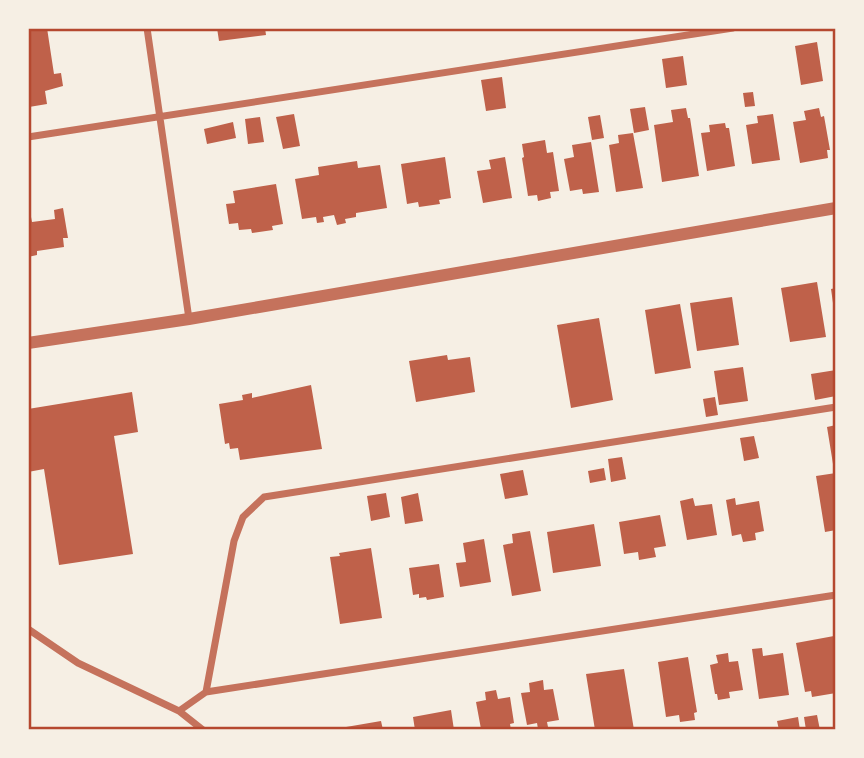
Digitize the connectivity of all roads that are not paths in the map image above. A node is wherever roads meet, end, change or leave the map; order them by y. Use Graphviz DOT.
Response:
graph roads {
  1 [pos="147,28"];
  2 [pos="733,28"];
  3 [pos="160,118"];
  4 [pos="28,137"];
  5 [pos="836,208"];
  6 [pos="189,319"];
  7 [pos="28,343"];
  8 [pos="836,407"];
  9 [pos="836,595"];
  10 [pos="28,629"];
  11 [pos="206,692"];
  12 [pos="180,711"];
  13 [pos="203,730"];
  1 -- 3 [label="street"];
  2 -- 3 [label="street"];
  3 -- 4 [label="street"];
  3 -- 6 [label="street"];
  5 -- 6 [label="street"];
  6 -- 7 [label="street"];
  8 -- 11 [label="street"];
  9 -- 11 [label="street"];
  10 -- 12 [label="street"];
  11 -- 12 [label="street"];
  12 -- 13 [label="street"];
}
